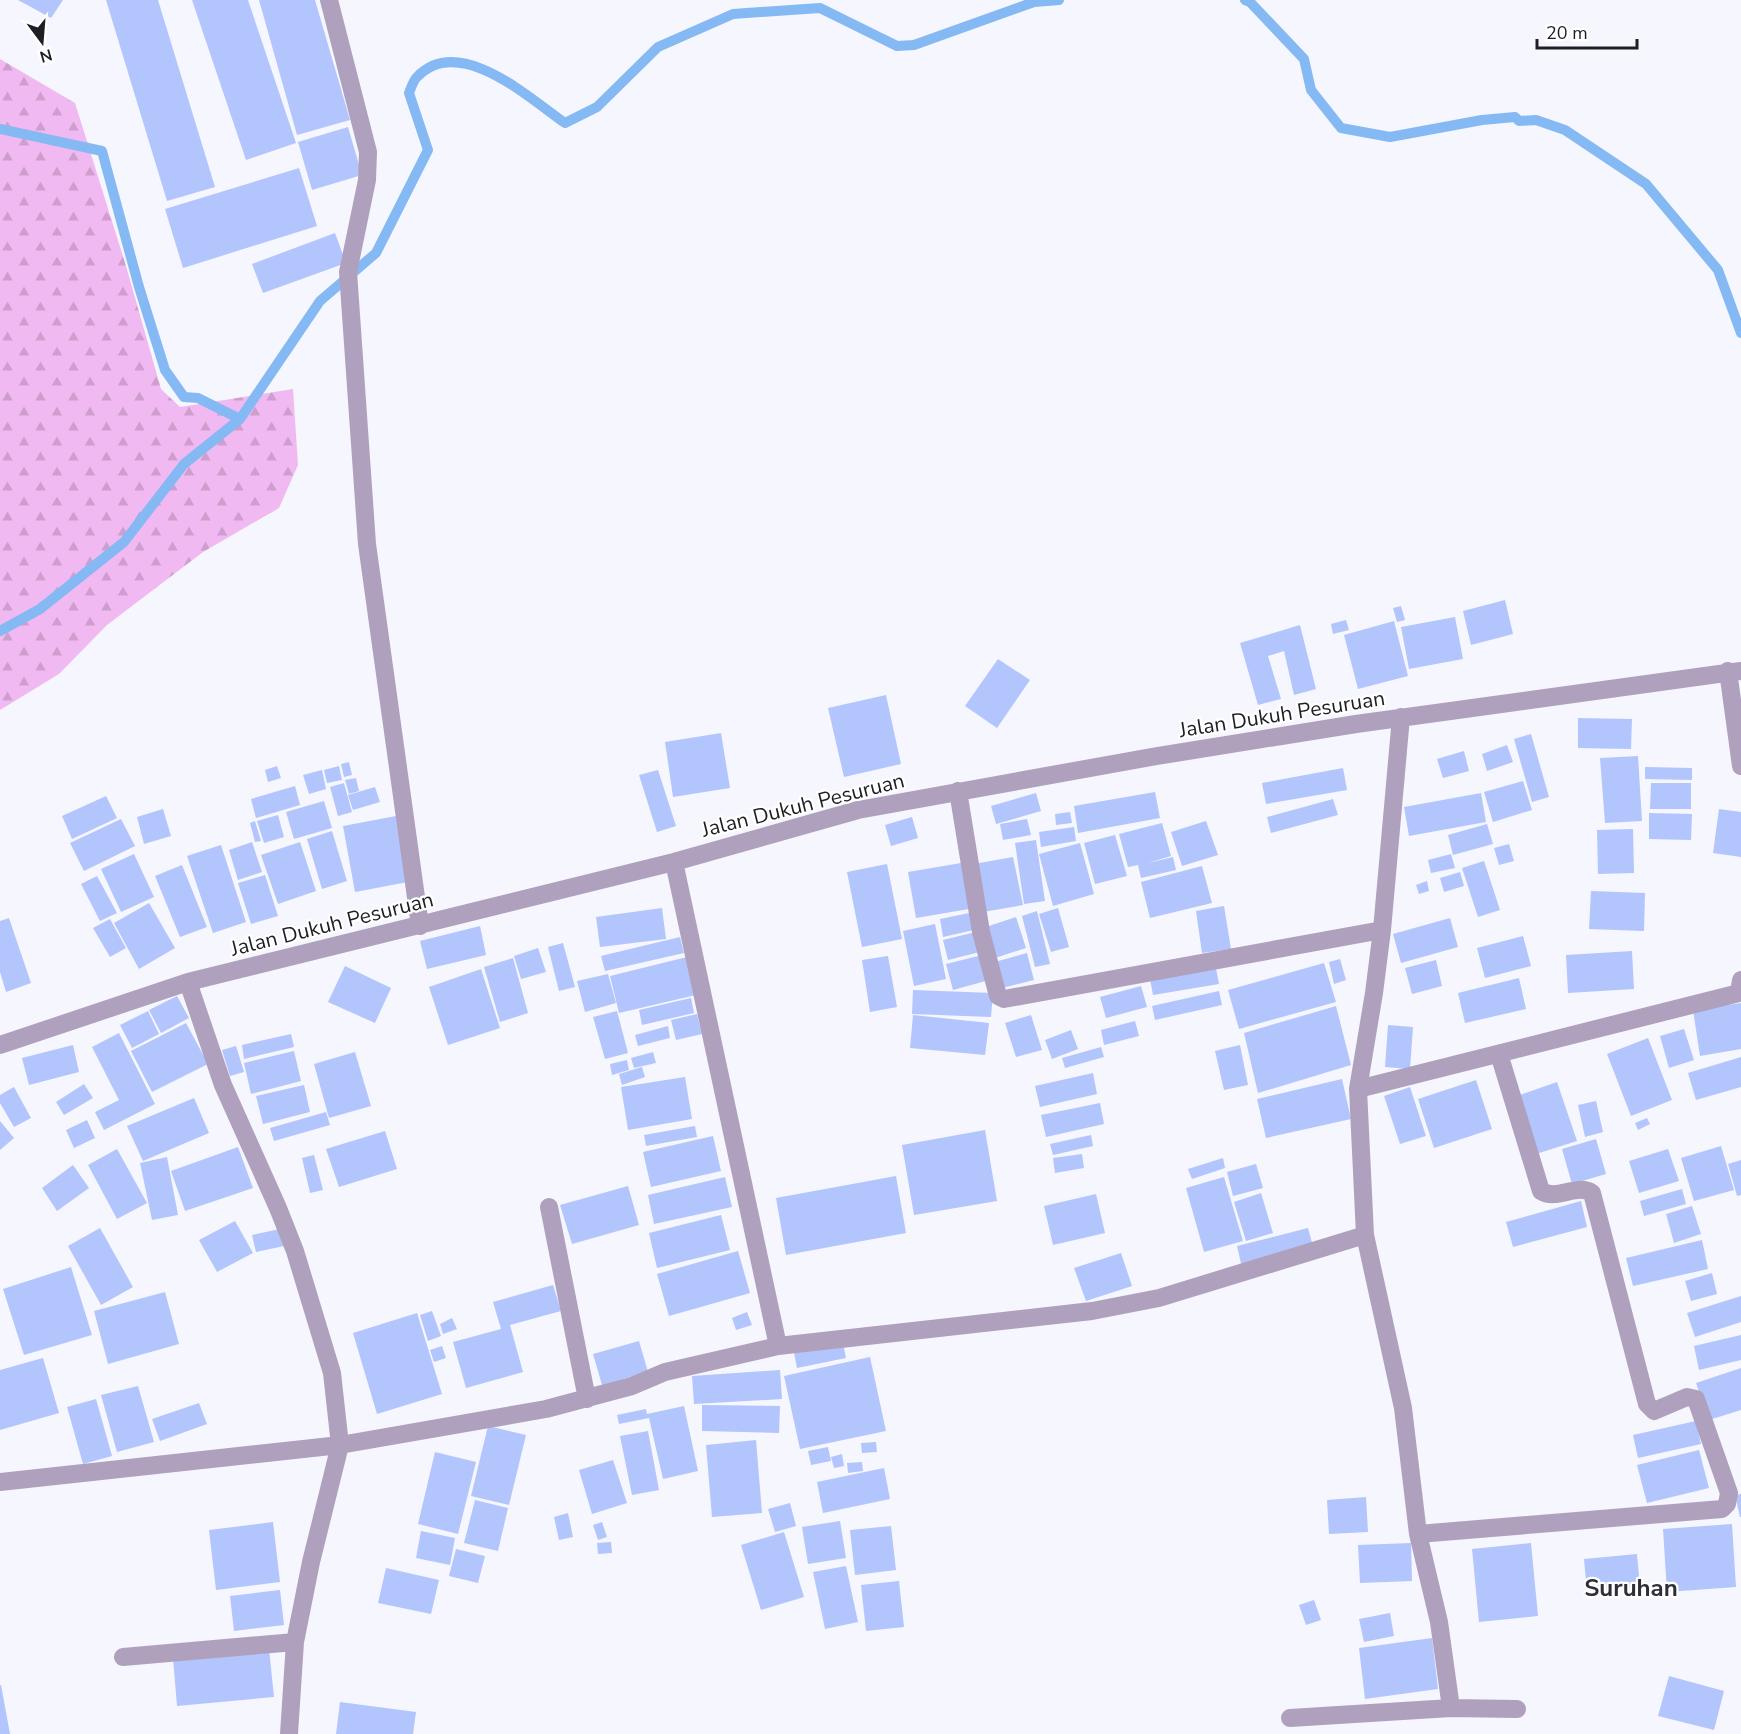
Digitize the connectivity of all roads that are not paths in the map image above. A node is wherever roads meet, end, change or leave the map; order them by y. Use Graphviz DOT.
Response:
graph roads {
  1 [pos="328,0"];
  2 [pos="1735,671"];
  3 [pos="1401,717"];
  4 [pos="1741,766"];
  5 [pos="958,791"];
  6 [pos="674,862"];
  7 [pos="420,926"];
  8 [pos="1382,930"];
  9 [pos="188,982"];
  10 [pos="1740,989"];
  11 [pos="0,1045"];
  12 [pos="1499,1054"];
  13 [pos="1358,1089"];
  14 [pos="549,1207"];
  15 [pos="1365,1236"];
  16 [pos="778,1346"];
  17 [pos="587,1399"];
  18 [pos="340,1445"];
  19 [pos="0,1482"];
  20 [pos="1418,1534"];
  21 [pos="294,1642"];
  22 [pos="123,1657"];
  23 [pos="1450,1708"];
  24 [pos="1517,1709"];
  25 [pos="1290,1718"];
  26 [pos="289,1734"];
  1 -- 7 [label="street"];
  2 -- 3 [label="street, Jalan Dukuh Pesuruan"];
  2 -- 4 [label="street"];
  3 -- 5 [label="street, Jalan Dukuh Pesuruan"];
  3 -- 8 [label="street"];
  5 -- 6 [label="street, Jalan Dukuh Pesuruan"];
  5 -- 8 [label="street"];
  6 -- 7 [label="street, Jalan Dukuh Pesuruan"];
  6 -- 16 [label="street"];
  7 -- 9 [label="street, Jalan Dukuh Pesuruan"];
  8 -- 13 [label="street"];
  9 -- 11 [label="street, Jalan Dukuh Pesuruan"];
  9 -- 18 [label="street"];
  10 -- 12 [label="street"];
  12 -- 13 [label="street"];
  12 -- 20 [label="street"];
  13 -- 15 [label="street"];
  14 -- 17 [label="street"];
  15 -- 16 [label="street"];
  15 -- 20 [label="street"];
  16 -- 17 [label="street"];
  17 -- 18 [label="street"];
  18 -- 19 [label="street"];
  18 -- 21 [label="street"];
  20 -- 23 [label="street"];
  21 -- 22 [label="street"];
  21 -- 26 [label="street"];
  23 -- 24 [label="street"];
  23 -- 25 [label="street"];
}
